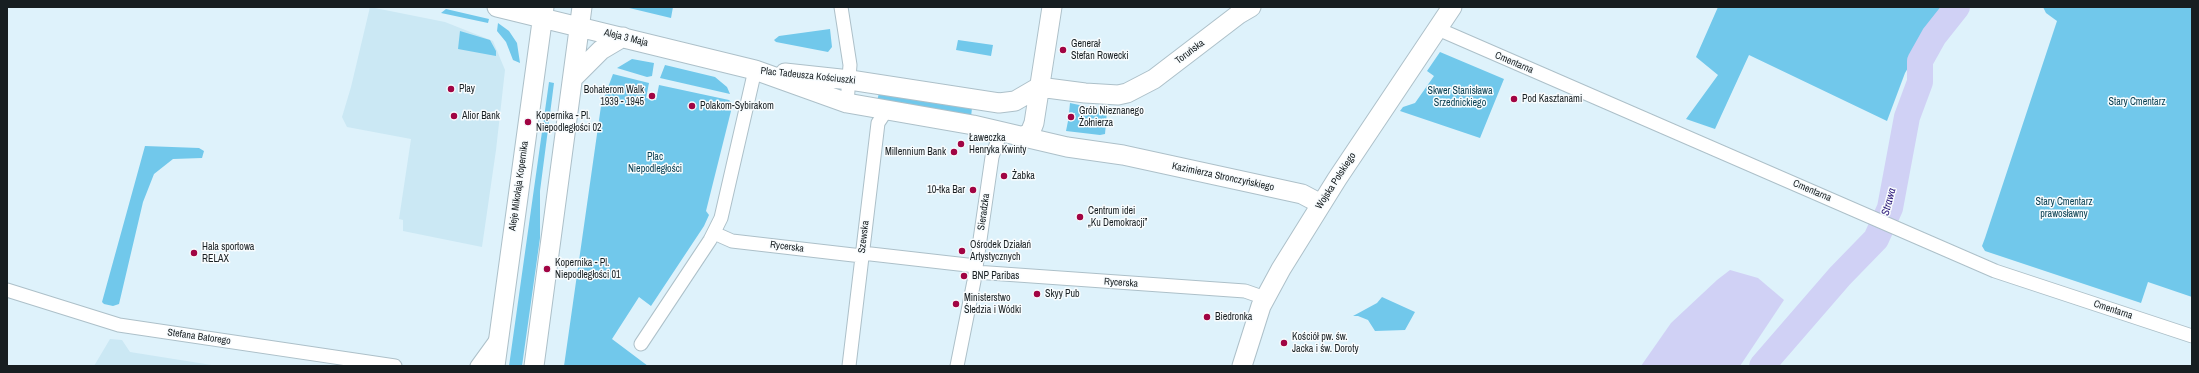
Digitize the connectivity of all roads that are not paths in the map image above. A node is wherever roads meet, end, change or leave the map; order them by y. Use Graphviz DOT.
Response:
graph roads {
  1 [pos="497,7"];
  2 [pos="582,7"];
  3 [pos="841,7"];
  4 [pos="1052,7"];
  5 [pos="1251,7"];
  6 [pos="1452,7"];
  7 [pos="543,12"];
  8 [pos="578,26"];
  9 [pos="1438,29"];
  10 [pos="623,37"];
  11 [pos="755,70"];
  12 [pos="573,78"];
  13 [pos="850,80"];
  14 [pos="1039,87"];
  15 [pos="1020,99"];
  16 [pos="847,103"];
  17 [pos="886,111"];
  18 [pos="1003,131"];
  19 [pos="1023,136"];
  20 [pos="1122,155"];
  21 [pos="1321,204"];
  22 [pos="714,233"];
  23 [pos="862,254"];
  24 [pos="976,269"];
  25 [pos="7,290"];
  26 [pos="1265,298"];
  27 [pos="500,334"];
  28 [pos="2192,336"];
  29 [pos="641,344"];
  30 [pos="395,366"];
  31 [pos="477,366"];
  32 [pos="495,366"];
  33 [pos="534,366"];
  34 [pos="849,366"];
  35 [pos="957,366"];
  36 [pos="1242,366"];
  1 -- 7 [label="street, Aleja 3 Maja"];
  2 -- 8 [label="street"];
  3 -- 13 [label="street"];
  4 -- 14 [label="street"];
  5 -- 14 [label="street, Toruńska"];
  6 -- 9 [label="street, Wojska Polskiego"];
  7 -- 8 [label="street, Aleja 3 Maja"];
  7 -- 27 [label="street, Aleje Mikołaja Kopernika"];
  8 -- 10 [label="street, Aleja 3 Maja"];
  8 -- 12 [label="street"];
  9 -- 21 [label="street, Wojska Polskiego"];
  9 -- 28 [label="street, Cmentarna"];
  10 -- 11 [label="street, Aleja 3 Maja"];
  10 -- 12 [label="street"];
  11 -- 13 [label="street, Plac Tadeusza Kościuszki"];
  11 -- 16 [label="street, Plac Tadeusza Kościuszki"];
  11 -- 22 [label="street"];
  12 -- 33 [label="street"];
  13 -- 15 [label="street, Plac Tadeusza Kościuszki"];
  13 -- 16 [label="street"];
  14 -- 15 [label="street, Plac Tadeusza Kościuszki"];
  14 -- 19 [label="street"];
  15 -- 18 [label="street, Plac Tadeusza Kościuszki"];
  16 -- 17 [label="street, Plac Tadeusza Kościuszki"];
  17 -- 18 [label="street, Plac Tadeusza Kościuszki"];
  17 -- 23 [label="street, Szewska"];
  18 -- 19 [label="street, Plac Tadeusza Kościuszki"];
  18 -- 24 [label="street, Sieradzka"];
  19 -- 20 [label="street, Plac Tadeusza Kościuszki"];
  20 -- 21 [label="street, Kazimierza Stronczyńskiego"];
  21 -- 26 [label="street, Wojska Polskiego"];
  22 -- 23 [label="street, Rycerska"];
  22 -- 29 [label="street"];
  23 -- 24 [label="street, Rycerska"];
  23 -- 34 [label="street, Szewska"];
  24 -- 26 [label="street, Rycerska"];
  24 -- 35 [label="street, Sieradzka"];
  25 -- 30 [label="street, Stefana Batorego"];
  26 -- 36 [label="street, Wojska Polskiego"];
  27 -- 31 [label="street"];
  27 -- 32 [label="street, Aleje Mikołaja Kopernika"];
}
